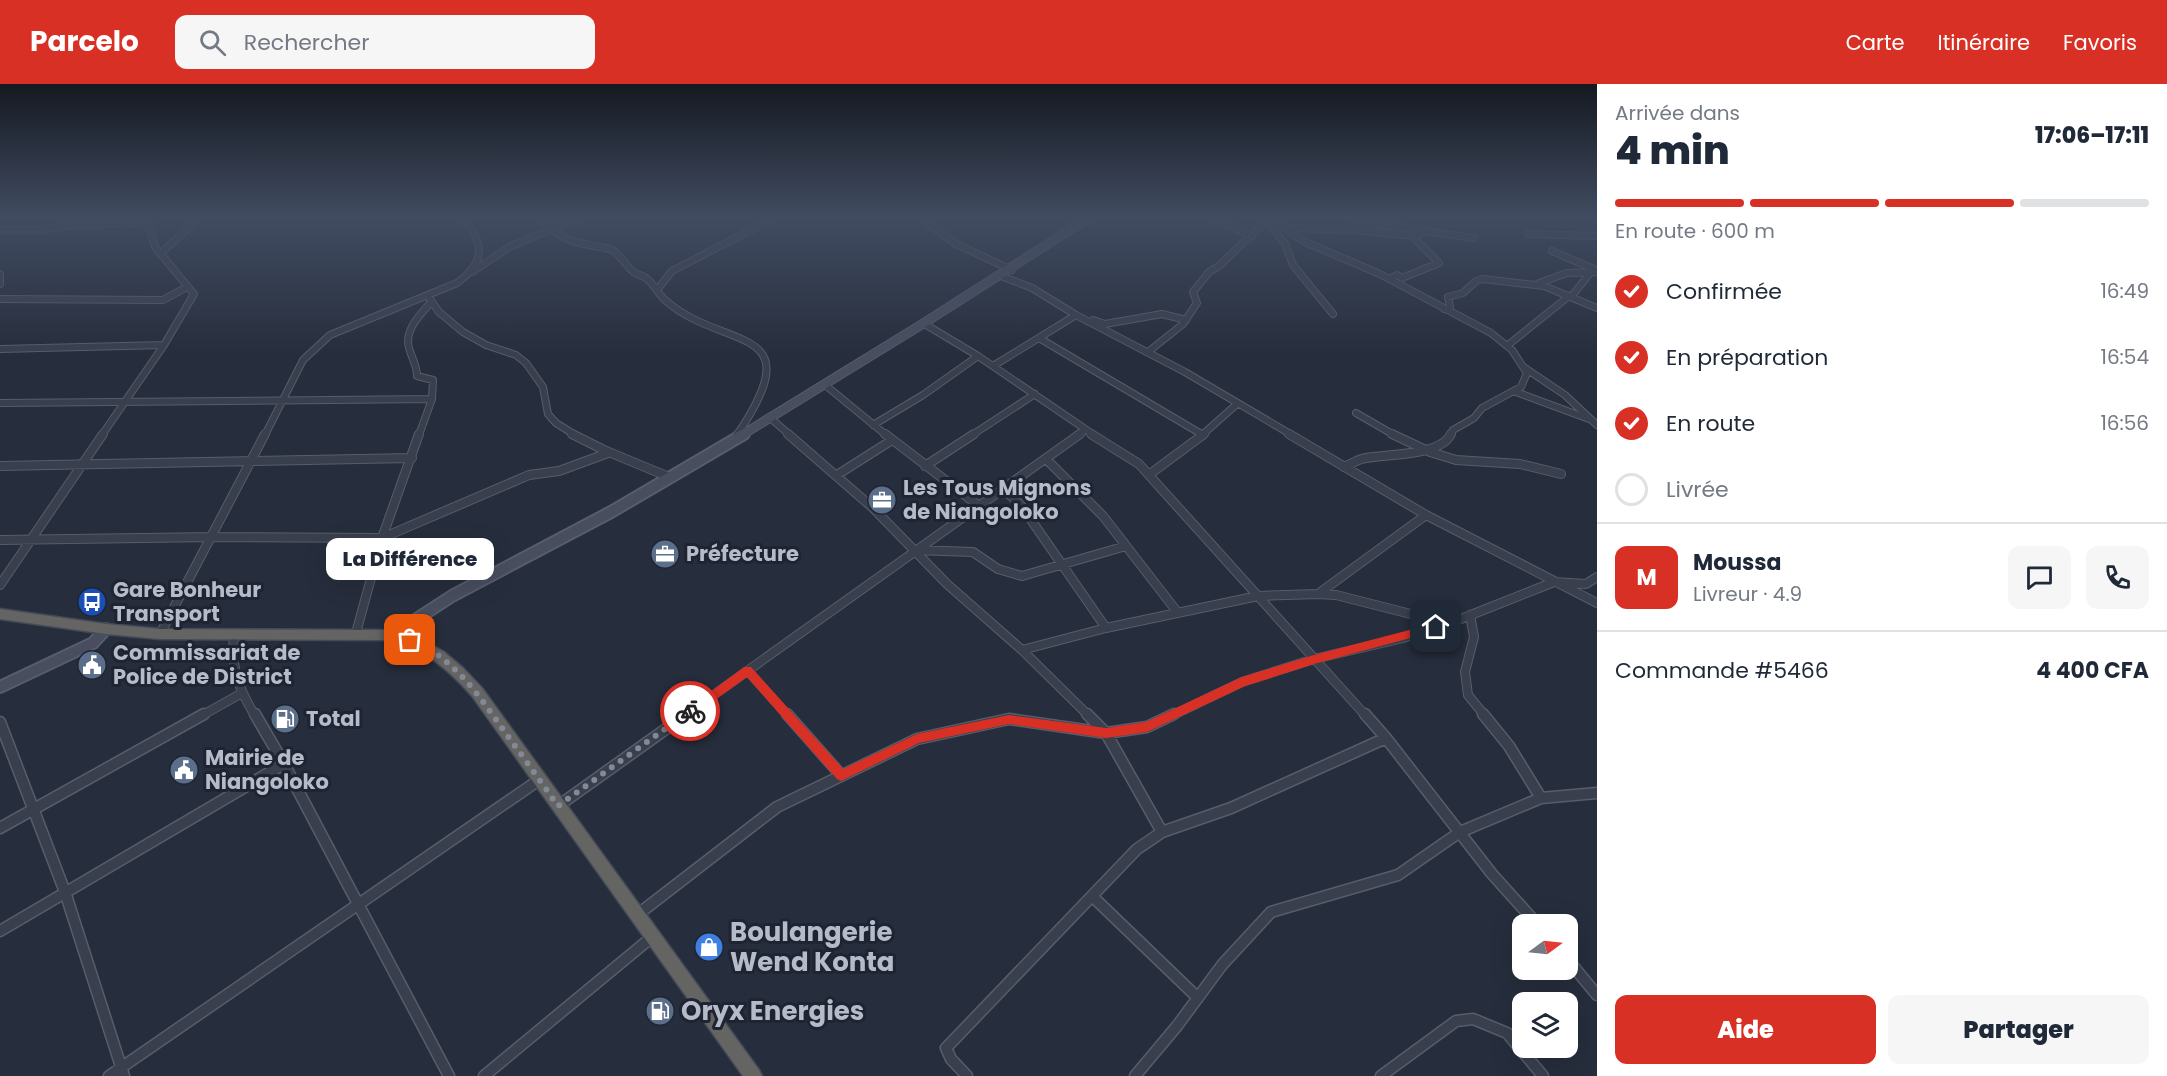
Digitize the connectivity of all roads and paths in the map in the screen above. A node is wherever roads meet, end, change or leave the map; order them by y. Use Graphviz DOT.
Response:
graph roads {
  1 [pos="168,263"];
  2 [pos="475,263"];
  3 [pos="485,263"];
  4 [pos="625,263"];
  5 [pos="687,263"];
  6 [pos="998,263"];
  7 [pos="1022,263"];
  8 [pos="1222,263"];
  9 [pos="1292,263"];
  10 [pos="1356,263"];
  11 [pos="1438,263"];
  12 [pos="1579,263"];
  13 [pos="1012,270"];
  14 [pos="1593,270"];
  15 [pos="472,272"];
  16 [pos="0,274"];
  17 [pos="1002,276"];
  18 [pos="1391,279"];
  19 [pos="1539,283"];
  20 [pos="0,284"];
  21 [pos="188,287"];
  22 [pos="657,290"];
  23 [pos="1570,296"];
  24 [pos="0,299"];
  25 [pos="430,299"];
  26 [pos="1597,308"];
  27 [pos="1444,309"];
  28 [pos="1333,314"];
  29 [pos="1078,316"];
  30 [pos="1186,320"];
  31 [pos="923,322"];
  32 [pos="1039,338"];
  33 [pos="164,345"];
  34 [pos="1508,345"];
  35 [pos="0,349"];
  36 [pos="1148,352"];
  37 [pos="978,356"];
  38 [pos="993,366"];
  39 [pos="1524,367"];
  40 [pos="824,384"];
  41 [pos="1516,392"];
  42 [pos="1035,394"];
  43 [pos="432,399"];
  44 [pos="282,400"];
  45 [pos="125,401"];
  46 [pos="0,403"];
  47 [pos="1237,404"];
  48 [pos="1356,413"];
  49 [pos="769,417"];
  50 [pos="1589,419"];
  51 [pos="873,425"];
  52 [pos="1597,425"];
  53 [pos="1085,430"];
  54 [pos="1203,435"];
  55 [pos="737,436"];
  56 [pos="892,440"];
  57 [pos="1426,451"];
  58 [pos="608,453"];
  59 [pos="412,458"];
  60 [pos="1046,459"];
  61 [pos="251,461"];
  62 [pos="82,465"];
  63 [pos="0,466"];
  64 [pos="925,466"];
  65 [pos="1344,467"];
  66 [pos="1150,474"];
  67 [pos="1561,474"];
  68 [pos="837,476"];
  69 [pos="669,477"];
  70 [pos="1003,489"];
  71 [pos="979,506"];
  72 [pos="1426,515"];
  73 [pos="213,537"];
  74 [pos="382,538"];
  75 [pos="32,539"];
  76 [pos="0,540"];
  77 [pos="1126,546"];
  78 [pos="915,550"];
  79 [pos="1062,566"];
  80 [pos="1597,577"];
  81 [pos="1554,582"];
  82 [pos="0,585"];
  83 [pos="1318,594"];
  84 [pos="1258,596"];
  85 [pos="1597,603"];
  86 [pos="1178,613"];
  87 [pos="0,614"];
  88 [pos="1470,615"];
  89 [pos="1448,624"];
  90 [pos="1106,628"];
  91 [pos="106,629"];
  92 [pos="356,633"];
  93 [pos="160,634"];
  94 [pos="392,635"];
  95 [pos="234,636"];
  96 [pos="1022,650"];
  97 [pos="1314,659"];
  98 [pos="748,670"];
  99 [pos="0,687"];
  100 [pos="242,693"];
  101 [pos="0,722"];
  102 [pos="1106,733"];
  103 [pos="1386,738"];
  104 [pos="284,764"];
  105 [pos="841,775"];
  106 [pos="539,780"];
  107 [pos="1594,795"];
  108 [pos="1541,798"];
  109 [pos="558,806"];
  110 [pos="33,810"];
  111 [pos="0,828"];
  112 [pos="1162,832"];
  113 [pos="1460,832"];
  114 [pos="65,892"];
  115 [pos="1092,896"];
  116 [pos="358,904"];
  117 [pos="1528,914"];
  118 [pos="637,915"];
  119 [pos="0,931"];
  120 [pos="652,937"];
  121 [pos="1578,972"];
  122 [pos="1597,995"];
  123 [pos="1198,998"];
  124 [pos="123,1072"];
  125 [pos="109,1076"];
  126 [pos="449,1076"];
  127 [pos="484,1076"];
  128 [pos="753,1076"];
  129 [pos="967,1076"];
  130 [pos="1135,1076"];
  131 [pos="1381,1076"];
  132 [pos="1543,1076"];
  1 -- 21 [label="street"];
  2 -- 15 [label="street"];
  3 -- 15 [label="street"];
  4 -- 22 [label="street"];
  5 -- 22 [label="street"];
  6 -- 13 [label="street"];
  7 -- 13 [label="main road"];
  8 -- 30 [label="street"];
  9 -- 28 [label="street"];
  10 -- 18 [label="street"];
  11 -- 18 [label="street"];
  12 -- 14 [label="street"];
  13 -- 17 [label="main road"];
  14 -- 19 [label="street"];
  14 -- 23 [label="street"];
  15 -- 25 [label="street"];
  16 -- 20 [label="street"];
  17 -- 29 [label="street"];
  17 -- 31 [label="main road"];
  18 -- 27 [label="street"];
  21 -- 24 [label="street"];
  21 -- 33 [label="street"];
  22 -- 55 [label="street"];
  23 -- 26 [label="street"];
  23 -- 27 [label="street"];
  23 -- 34 [label="street"];
  25 -- 43 [label="street"];
  25 -- 44 [label="street"];
  25 -- 58 [label="street"];
  27 -- 34 [label="street"];
  29 -- 30 [label="street"];
  29 -- 32 [label="street"];
  29 -- 36 [label="street"];
  30 -- 36 [label="street"];
  31 -- 37 [label="street"];
  31 -- 40 [label="main road"];
  32 -- 38 [label="street"];
  32 -- 54 [label="street"];
  33 -- 35 [label="street"];
  33 -- 45 [label="street"];
  34 -- 39 [label="street"];
  36 -- 47 [label="street"];
  37 -- 38 [label="street"];
  37 -- 51 [label="street"];
  38 -- 42 [label="street"];
  39 -- 41 [label="street"];
  39 -- 50 [label="street"];
  40 -- 49 [label="main road"];
  40 -- 51 [label="street"];
  41 -- 50 [label="street"];
  41 -- 57 [label="street"];
  42 -- 53 [label="street"];
  42 -- 64 [label="street"];
  43 -- 44 [label="street"];
  43 -- 59 [label="street"];
  44 -- 45 [label="street"];
  44 -- 61 [label="street"];
  45 -- 46 [label="street"];
  45 -- 62 [label="street"];
  47 -- 54 [label="street"];
  47 -- 65 [label="street"];
  48 -- 57 [label="street"];
  49 -- 55 [label="main road"];
  49 -- 68 [label="street"];
  50 -- 52 [label="street"];
  51 -- 56 [label="street"];
  53 -- 60 [label="street"];
  53 -- 66 [label="street"];
  54 -- 66 [label="street"];
  55 -- 69 [label="main road"];
  56 -- 64 [label="street"];
  56 -- 68 [label="street"];
  57 -- 65 [label="street"];
  57 -- 67 [label="street"];
  58 -- 69 [label="street"];
  58 -- 74 [label="street"];
  59 -- 61 [label="street"];
  59 -- 74 [label="street"];
  60 -- 70 [label="street"];
  60 -- 77 [label="street"];
  61 -- 62 [label="street"];
  61 -- 73 [label="street"];
  62 -- 63 [label="street"];
  62 -- 75 [label="street"];
  64 -- 71 [label="street"];
  65 -- 72 [label="street"];
  66 -- 84 [label="street"];
  68 -- 78 [label="street"];
  69 -- 94 [label="main road"];
  70 -- 71 [label="street"];
  70 -- 79 [label="street"];
  71 -- 78 [label="street"];
  72 -- 81 [label="street"];
  72 -- 83 [label="street"];
  73 -- 74 [label="street"];
  73 -- 75 [label="street"];
  73 -- 93 [label="street"];
  74 -- 92 [label="street"];
  75 -- 76 [label="street"];
  75 -- 82 [label="street"];
  77 -- 79 [label="street"];
  77 -- 86 [label="street"];
  78 -- 79 [label="street"];
  78 -- 96 [label="street"];
  78 -- 98 [label="street"];
  79 -- 90 [label="street"];
  80 -- 81 [label="street"];
  81 -- 85 [label="street"];
  81 -- 88 [label="street"];
  83 -- 84 [label="street"];
  83 -- 89 [label="street"];
  84 -- 86 [label="street"];
  84 -- 97 [label="street"];
  86 -- 90 [label="street"];
  87 -- 91 [label="highway"];
  88 -- 89 [label="street"];
  88 -- 108 [label="street"];
  89 -- 97 [label="street"];
  90 -- 96 [label="street"];
  91 -- 93 [label="highway"];
  91 -- 99 [label="main road"];
  92 -- 94 [label="highway"];
  92 -- 95 [label="highway"];
  93 -- 95 [label="highway"];
  94 -- 106 [label="highway"];
  95 -- 100 [label="street"];
  96 -- 102 [label="street"];
  97 -- 102 [label="street"];
  97 -- 103 [label="street"];
  98 -- 105 [label="street"];
  98 -- 109 [label="street"];
  100 -- 104 [label="street"];
  100 -- 110 [label="street"];
  101 -- 110 [label="street"];
  102 -- 105 [label="street"];
  102 -- 112 [label="street"];
  103 -- 112 [label="street"];
  103 -- 113 [label="street"];
  104 -- 114 [label="street"];
  104 -- 116 [label="street"];
  105 -- 118 [label="street"];
  106 -- 109 [label="highway"];
  106 -- 116 [label="street"];
  107 -- 108 [label="street"];
  108 -- 113 [label="street"];
  109 -- 118 [label="highway"];
  110 -- 111 [label="street"];
  110 -- 114 [label="street"];
  112 -- 115 [label="street"];
  113 -- 117 [label="street"];
  113 -- 123 [label="street"];
  114 -- 119 [label="street"];
  114 -- 124 [label="street"];
  115 -- 123 [label="street"];
  115 -- 129 [label="street"];
  116 -- 124 [label="street"];
  116 -- 126 [label="street"];
  118 -- 120 [label="highway"];
  120 -- 127 [label="street"];
  120 -- 128 [label="highway"];
  121 -- 122 [label="street"];
  123 -- 130 [label="street"];
  124 -- 125 [label="street"];
  131 -- 132 [label="street"];
}
